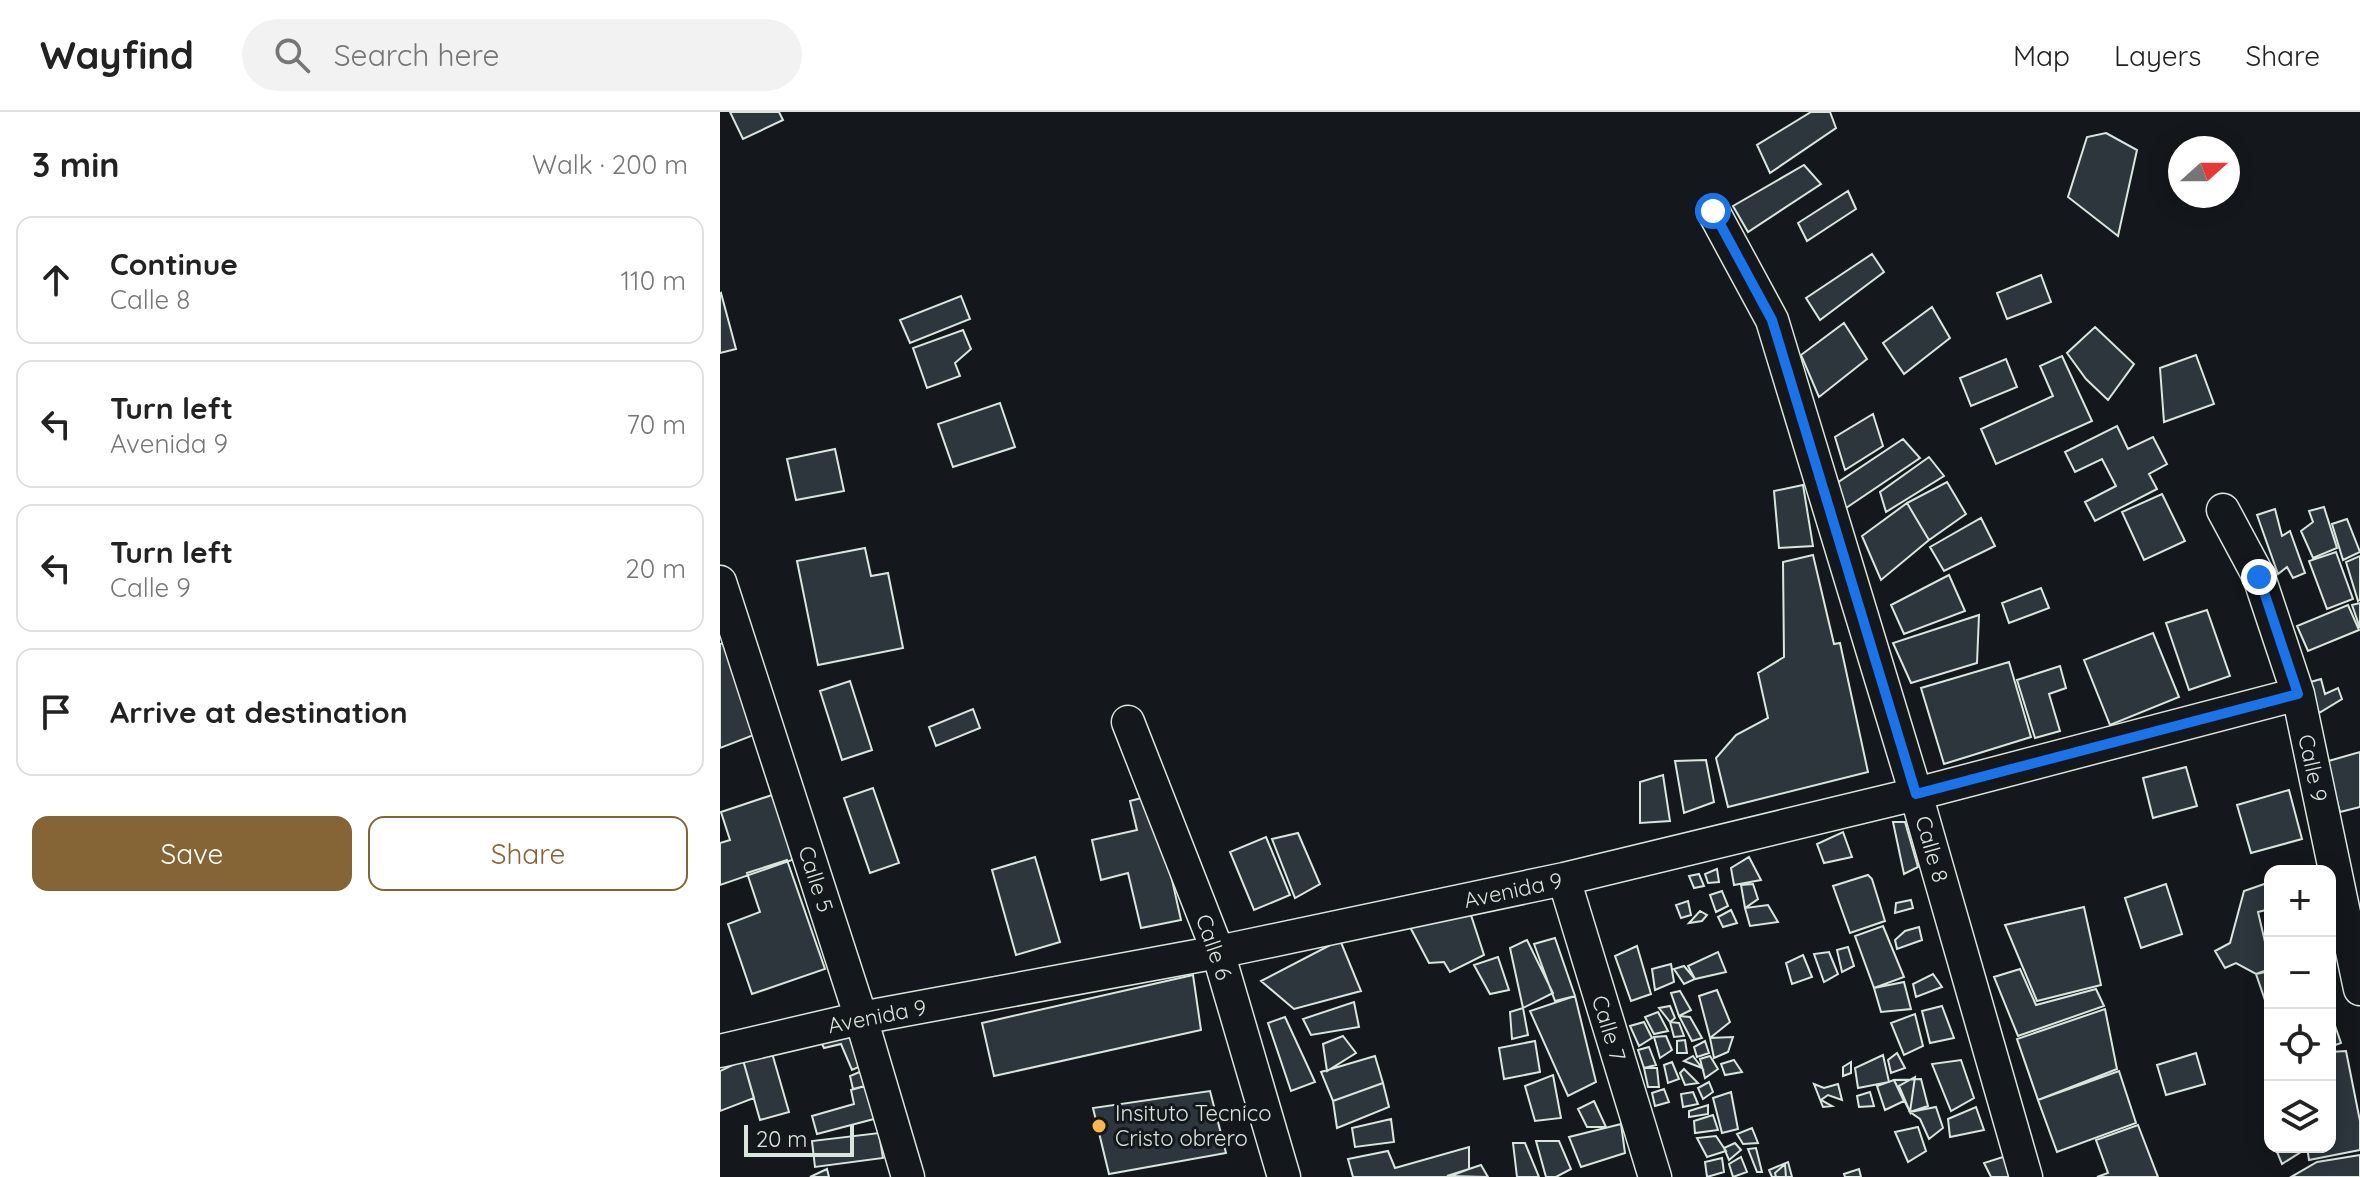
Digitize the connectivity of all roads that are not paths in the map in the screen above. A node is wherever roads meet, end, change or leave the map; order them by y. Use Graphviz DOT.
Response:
graph roads {
  1 [pos="1713,211"];
  2 [pos="2223,510"];
  3 [pos="720,582"];
  4 [pos="2298,694"];
  5 [pos="1128,722"];
  6 [pos="1916,794"];
  7 [pos="1564,879"];
  8 [pos="1218,952"];
  9 [pos="2360,989"];
  10 [pos="861,1018"];
  11 [pos="720,1051"];
  12 [pos="908,1177"];
  13 [pos="1284,1177"];
  14 [pos="1655,1177"];
  15 [pos="2026,1177"];
  1 -- 6 [label="street, Calle 8"];
  2 -- 4 [label="street, Calle 9"];
  3 -- 10 [label="street, Calle 5"];
  4 -- 6 [label="street, Avenida 9"];
  4 -- 9 [label="street, Calle 9"];
  5 -- 8 [label="street, Calle 6"];
  6 -- 7 [label="street, Avenida 9"];
  6 -- 15 [label="street, Calle 8"];
  7 -- 8 [label="street, Avenida 9"];
  7 -- 14 [label="street, Calle 7"];
  8 -- 10 [label="street, Avenida 9"];
  8 -- 13 [label="street, Calle 6"];
  10 -- 11 [label="street, Avenida 9"];
  10 -- 12 [label="street, Calle 5"];
}
